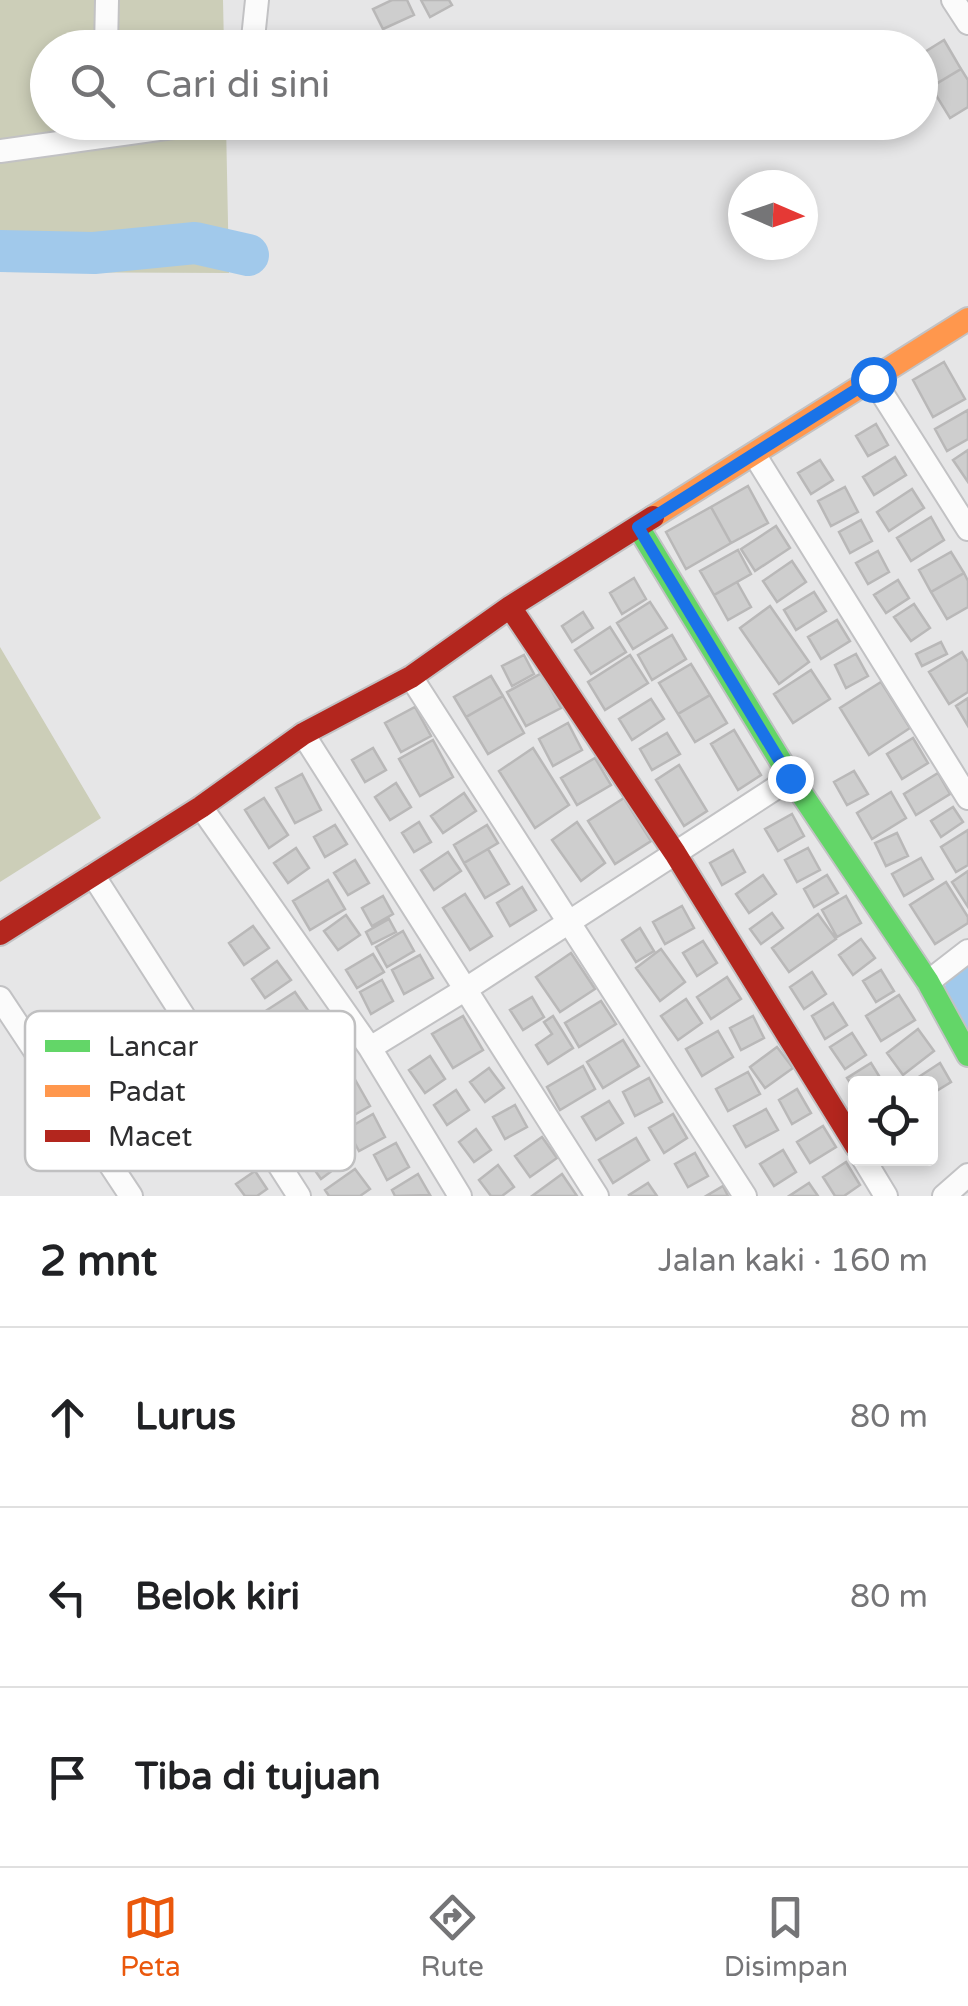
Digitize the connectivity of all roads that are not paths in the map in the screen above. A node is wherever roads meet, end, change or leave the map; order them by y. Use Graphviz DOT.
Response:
graph roads {
  1 [pos="108,0"];
  2 [pos="257,0"];
  3 [pos="952,0"];
  4 [pos="968,23"];
  5 [pos="107,30"];
  6 [pos="254,30"];
  7 [pos="53,140"];
  8 [pos="0,151"];
  9 [pos="968,319"];
  10 [pos="873,379"];
  11 [pos="754,454"];
  12 [pos="638,527"];
  13 [pos="968,530"];
  14 [pos="510,607"];
  15 [pos="411,677"];
  16 [pos="303,734"];
  17 [pos="790,778"];
  18 [pos="968,798"];
  19 [pos="201,807"];
  20 [pos="675,853"];
  21 [pos="94,875"];
  22 [pos="570,921"];
  23 [pos="0,934"];
  24 [pos="968,951"];
  25 [pos="928,982"];
  26 [pos="466,990"];
  27 [pos="0,998"];
  28 [pos="181,1011"];
  29 [pos="344,1011"];
  30 [pos="355,1027"];
  31 [pos="25,1036"];
  32 [pos="370,1048"];
  33 [pos="968,1055"];
  34 [pos="848,1133"];
  35 [pos="868,1166"];
  36 [pos="114,1171"];
  37 [pos="283,1171"];
  38 [pos="968,1175"];
  39 [pos="131,1196"];
  40 [pos="299,1196"];
  41 [pos="460,1196"];
  42 [pos="597,1196"];
  43 [pos="746,1196"];
  44 [pos="886,1196"];
  45 [pos="944,1196"];
  1 -- 5 [label="street"];
  2 -- 6 [label="street"];
  3 -- 4 [label="street"];
  7 -- 8 [label="street"];
  9 -- 10 [label="street"];
  10 -- 11 [label="street"];
  10 -- 13 [label="street"];
  11 -- 12 [label="street"];
  11 -- 18 [label="street"];
  12 -- 14 [label="street"];
  12 -- 17 [label="street"];
  14 -- 15 [label="street"];
  14 -- 20 [label="street"];
  15 -- 16 [label="street"];
  15 -- 22 [label="street"];
  16 -- 19 [label="street"];
  16 -- 26 [label="street"];
  17 -- 20 [label="street"];
  17 -- 25 [label="street"];
  19 -- 21 [label="street"];
  19 -- 29 [label="street"];
  20 -- 22 [label="street"];
  20 -- 34 [label="street"];
  21 -- 23 [label="street"];
  21 -- 28 [label="street"];
  22 -- 26 [label="street"];
  22 -- 43 [label="street"];
  24 -- 25 [label="street"];
  25 -- 33 [label="street"];
  26 -- 32 [label="street"];
  26 -- 42 [label="street"];
  27 -- 31 [label="street"];
  30 -- 32 [label="street"];
  32 -- 41 [label="street"];
  35 -- 44 [label="street"];
  36 -- 39 [label="street"];
  37 -- 40 [label="street"];
  38 -- 45 [label="street"];
}
